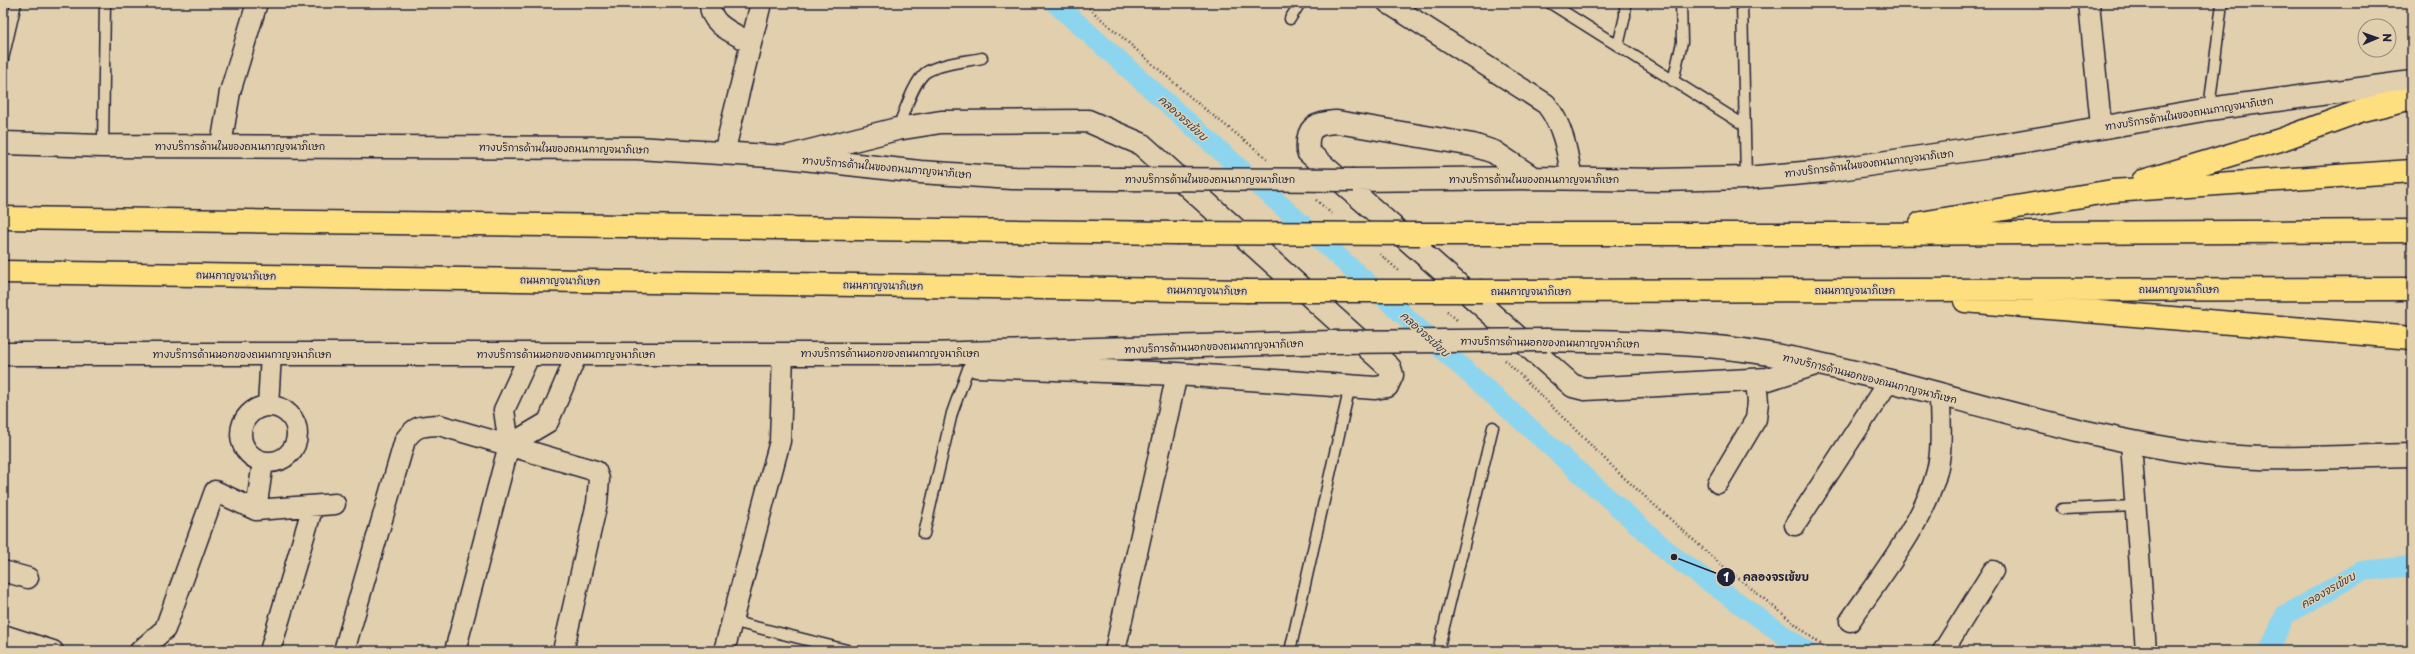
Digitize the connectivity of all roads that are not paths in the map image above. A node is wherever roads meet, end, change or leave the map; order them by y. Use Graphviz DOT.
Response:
graph roads {
  1 [pos="16,3"];
  2 [pos="105,3"];
  3 [pos="257,3"];
  4 [pos="710,3"];
  5 [pos="761,3"];
  6 [pos="1300,3"];
  7 [pos="1388,3"];
  8 [pos="1550,3"];
  9 [pos="1625,3"];
  10 [pos="1681,3"];
  11 [pos="1742,3"];
  12 [pos="2089,3"];
  13 [pos="2222,3"];
  14 [pos="1564,7"];
  15 [pos="1290,19"];
  16 [pos="751,43"];
  17 [pos="1618,46"];
  18 [pos="982,58"];
  19 [pos="3,59"];
  20 [pos="1673,81"];
  21 [pos="2412,82"];
  22 [pos="2412,98"];
  23 [pos="2209,109"];
  24 [pos="1744,125"];
  25 [pos="2101,126"];
  26 [pos="897,129"];
  27 [pos="3,143"];
  28 [pos="222,145"];
  29 [pos="103,146"];
  30 [pos="724,153"];
  31 [pos="786,157"];
  32 [pos="2412,171"];
  33 [pos="1533,178"];
  34 [pos="1572,178"];
  35 [pos="1746,178"];
  36 [pos="2112,191"];
  37 [pos="3,218"];
  38 [pos="2412,231"];
  39 [pos="1853,234"];
  40 [pos="3,272"];
  41 [pos="2412,289"];
  42 [pos="1926,290"];
  43 [pos="2412,338"];
  44 [pos="3,354"];
  45 [pos="271,354"];
  46 [pos="530,354"];
  47 [pos="577,354"];
  48 [pos="783,354"];
  49 [pos="928,354"];
  50 [pos="1815,364"];
  51 [pos="969,366"];
  52 [pos="1177,374"];
  53 [pos="1756,380"];
  54 [pos="1888,382"];
  55 [pos="1350,386"];
  56 [pos="1940,395"];
  57 [pos="268,406"];
  58 [pos="1493,427"];
  59 [pos="2131,443"];
  60 [pos="509,445"];
  61 [pos="2412,454"];
  62 [pos="263,462"];
  63 [pos="1718,483"];
  64 [pos="335,504"];
  65 [pos="313,506"];
  66 [pos="2135,506"];
  67 [pos="2062,509"];
  68 [pos="256,510"];
  69 [pos="1795,525"];
  70 [pos="924,534"];
  71 [pos="3,571"];
  72 [pos="1993,571"];
  73 [pos="28,578"];
  74 [pos="731,621"];
  75 [pos="1850,621"];
  76 [pos="3,635"];
  77 [pos="846,650"];
  78 [pos="52,651"];
  79 [pos="140,651"];
  80 [pos="270,651"];
  81 [pos="344,651"];
  82 [pos="455,651"];
  83 [pos="563,651"];
  84 [pos="724,651"];
  85 [pos="1115,651"];
  86 [pos="1290,651"];
  87 [pos="1438,651"];
  88 [pos="1943,651"];
  89 [pos="2146,651"];
  1 -- 19 [label="lane"];
  2 -- 29 [label="lane"];
  3 -- 28 [label="street"];
  4 -- 16 [label="street"];
  5 -- 16 [label="street"];
  6 -- 15 [label="lane"];
  7 -- 34 [label="street"];
  8 -- 14 [label="lane"];
  9 -- 17 [label="lane"];
  10 -- 20 [label="lane"];
  11 -- 24 [label="lane"];
  12 -- 25 [label="street"];
  13 -- 23 [label="lane"];
  14 -- 17 [label="lane"];
  16 -- 30 [label="street"];
  17 -- 20 [label="lane"];
  18 -- 26 [label="lane"];
  20 -- 24 [label="lane"];
  21 -- 23 [label="main road, ทางบริการด้านในของถนนกาญจนาภิเษก"];
  22 -- 36 [label="highway"];
  23 -- 25 [label="main road, ทางบริการด้านในของถนนกาญจนาภิเษก"];
  24 -- 35 [label="lane"];
  25 -- 35 [label="main road, ทางบริการด้านในของถนนกาญจนาภิเษก"];
  26 -- 31 [label="main road"];
  26 -- 55 [label="main road"];
  27 -- 29 [label="main road, ทางบริการด้านในของถนนกาญจนาภิเษก"];
  28 -- 29 [label="main road, ทางบริการด้านในของถนนกาญจนาภิเษก"];
  28 -- 30 [label="main road, ทางบริการด้านในของถนนกาญจนาภิเษก"];
  30 -- 31 [label="main road, ทางบริการด้านในของถนนกาญจนาภิเษก"];
  31 -- 33 [label="main road, ทางบริการด้านในของถนนกาญจนาภิเษก, bridge"];
  32 -- 36 [label="highway"];
  33 -- 34 [label="main road, ทางบริการด้านในของถนนกาญจนาภิเษก"];
  33 -- 53 [label="main road"];
  34 -- 35 [label="main road, ทางบริการด้านในของถนนกาญจนาภิเษก"];
  36 -- 39 [label="highway"];
  37 -- 39 [label="highway, bridge"];
  38 -- 39 [label="highway"];
  40 -- 42 [label="highway, ถนนกาญจนาภิเษก, bridge"];
  41 -- 42 [label="highway, ถนนกาญจนาภิเษก"];
  42 -- 43 [label="highway"];
  44 -- 45 [label="main road, ทางบริการด้านนอกของถนนกาญจนาภิเษก"];
  45 -- 46 [label="main road, ทางบริการด้านนอกของถนนกาญจนาภิเษก"];
  45 -- 57 [label="street"];
  46 -- 47 [label="main road, ทางบริการด้านนอกของถนนกาญจนาภิเษก"];
  46 -- 60 [label="street"];
  47 -- 48 [label="main road, ทางบริการด้านนอกของถนนกาญจนาภิเษก"];
  47 -- 60 [label="street"];
  48 -- 49 [label="main road, ทางบริการด้านนอกของถนนกาญจนาภิเษก"];
  48 -- 74 [label="street"];
  49 -- 50 [label="main road, ทางบริการด้านนอกของถนนกาญจนาภิเษก, bridge"];
  49 -- 51 [label="main road"];
  50 -- 53 [label="main road"];
  50 -- 54 [label="main road, ทางบริการด้านนอกของถนนกาญจนาภิเษก"];
  51 -- 52 [label="main road"];
  51 -- 70 [label="lane"];
  52 -- 55 [label="main road"];
  52 -- 85 [label="street"];
  53 -- 63 [label="street"];
  54 -- 56 [label="main road, ทางบริการด้านนอกของถนนกาญจนาภิเษก"];
  54 -- 69 [label="street"];
  55 -- 86 [label="lane"];
  56 -- 59 [label="main road, ทางบริการด้านนอกของถนนกาญจนาภิเษก"];
  56 -- 75 [label="street"];
  57 -- 62 [label="street"];
  57 -- 62 [label="street"];
  58 -- 87 [label="lane"];
  59 -- 61 [label="main road, ทางบริการด้านนอกของถนนกาญจนาภิเษก"];
  59 -- 66 [label="street"];
  60 -- 81 [label="street"];
  60 -- 82 [label="street"];
  60 -- 83 [label="street"];
  62 -- 68 [label="street"];
  64 -- 65 [label="street"];
  65 -- 68 [label="street"];
  65 -- 80 [label="street"];
  66 -- 67 [label="lane"];
  66 -- 89 [label="street"];
  68 -- 79 [label="street"];
  71 -- 73 [label="street"];
  72 -- 88 [label="street"];
  74 -- 77 [label="lane"];
  74 -- 84 [label="street"];
  76 -- 78 [label="street"];
}
